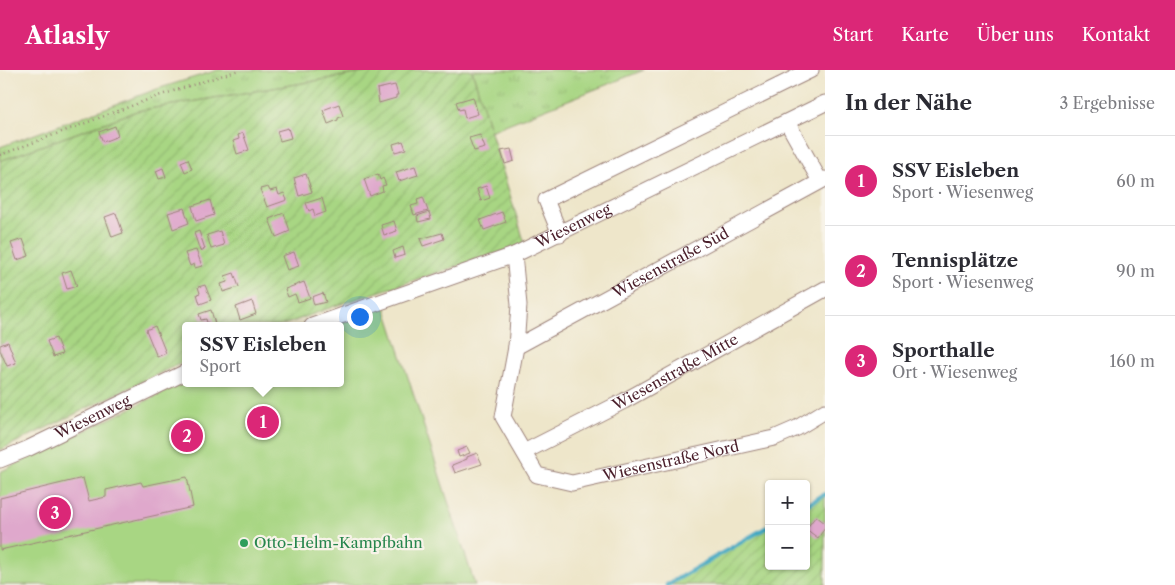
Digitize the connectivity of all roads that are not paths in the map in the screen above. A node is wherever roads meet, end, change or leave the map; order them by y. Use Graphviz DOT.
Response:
graph roads {
  1 [pos="811,70"];
  2 [pos="825,103"];
  3 [pos="787,122"];
  4 [pos="822,180"];
  5 [pos="560,234"];
  6 [pos="514,255"];
  7 [pos="825,289"];
  8 [pos="323,322"];
  9 [pos="516,347"];
  10 [pos="182,374"];
  11 [pos="825,411"];
  12 [pos="524,452"];
  13 [pos="0,460"];
  1 -- 5 [label="street"];
  2 -- 3 [label="street, Wiesenweg"];
  3 -- 4 [label="street"];
  3 -- 5 [label="street, Wiesenweg"];
  4 -- 9 [label="street, Wiesenstraße Süd"];
  5 -- 6 [label="street, Wiesenweg"];
  6 -- 8 [label="street, Wiesenweg"];
  6 -- 9 [label="street, Wiesenstraße Nord"];
  7 -- 12 [label="street, Wiesenstraße Mitte"];
  9 -- 12 [label="street, Wiesenstraße Nord"];
  10 -- 13 [label="street, Wiesenweg"];
  11 -- 12 [label="street, Wiesenstraße Nord"];
}
